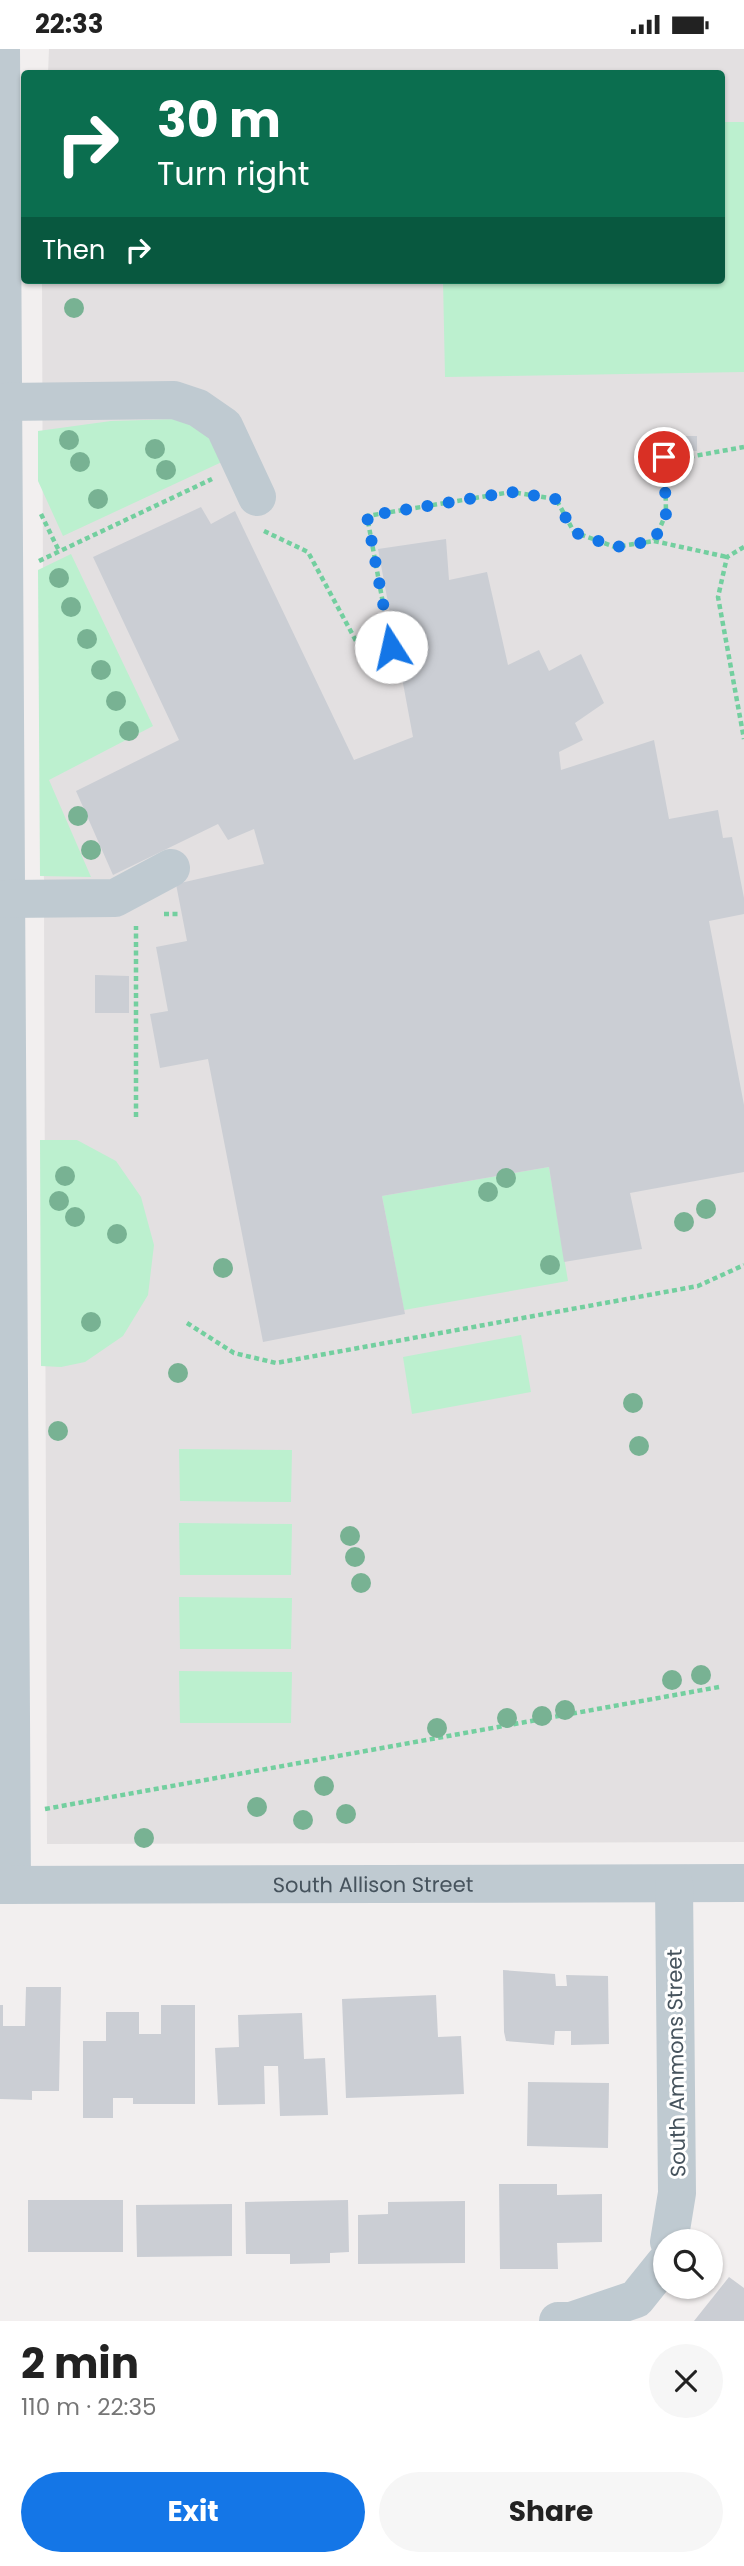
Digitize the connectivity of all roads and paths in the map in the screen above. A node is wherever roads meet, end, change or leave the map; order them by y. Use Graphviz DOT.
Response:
graph roads {
  1 [pos="2,49"];
  2 [pos="4,402"];
  3 [pos="744,447"];
  4 [pos="251,496"];
  5 [pos="39,510"];
  6 [pos="654,541"];
  7 [pos="744,547"];
  8 [pos="60,551"];
  9 [pos="727,557"];
  10 [pos="32,564"];
  11 [pos="744,739"];
  12 [pos="171,868"];
  13 [pos="6,899"];
  14 [pos="136,913"];
  15 [pos="159,913"];
  16 [pos="181,913"];
  17 [pos="136,1117"];
  18 [pos="744,1265"];
  19 [pos="4,1294"];
  20 [pos="187,1323"];
  21 [pos="5,1387"];
  22 [pos="5,1643"];
  23 [pos="719,1687"];
  24 [pos="37,1810"];
  25 [pos="744,1883"];
  26 [pos="674,1884"];
  27 [pos="6,1885"];
  28 [pos="671,2229"];
  29 [pos="653,2278"];
  30 [pos="558,2321"];
  1 -- 2 [label="street"];
  2 -- 4 [label="street"];
  2 -- 13 [label="street"];
  3 -- 6 [label="path"];
  4 -- 6 [label="path"];
  4 -- 8 [label="path"];
  5 -- 8 [label="path"];
  6 -- 9 [label="path"];
  7 -- 9 [label="path"];
  8 -- 10 [label="path"];
  9 -- 11 [label="path"];
  12 -- 13 [label="street"];
  13 -- 19 [label="street"];
  14 -- 17 [label="path"];
  15 -- 16 [label="path"];
  18 -- 20 [label="path"];
  19 -- 21 [label="street"];
  21 -- 22 [label="street"];
  22 -- 27 [label="street"];
  23 -- 24 [label="path"];
  25 -- 26 [label="street, South Allison Street"];
  26 -- 27 [label="street, South Allison Street"];
  26 -- 28 [label="street, South Ammons Street"];
  29 -- 30 [label="street"];
}
